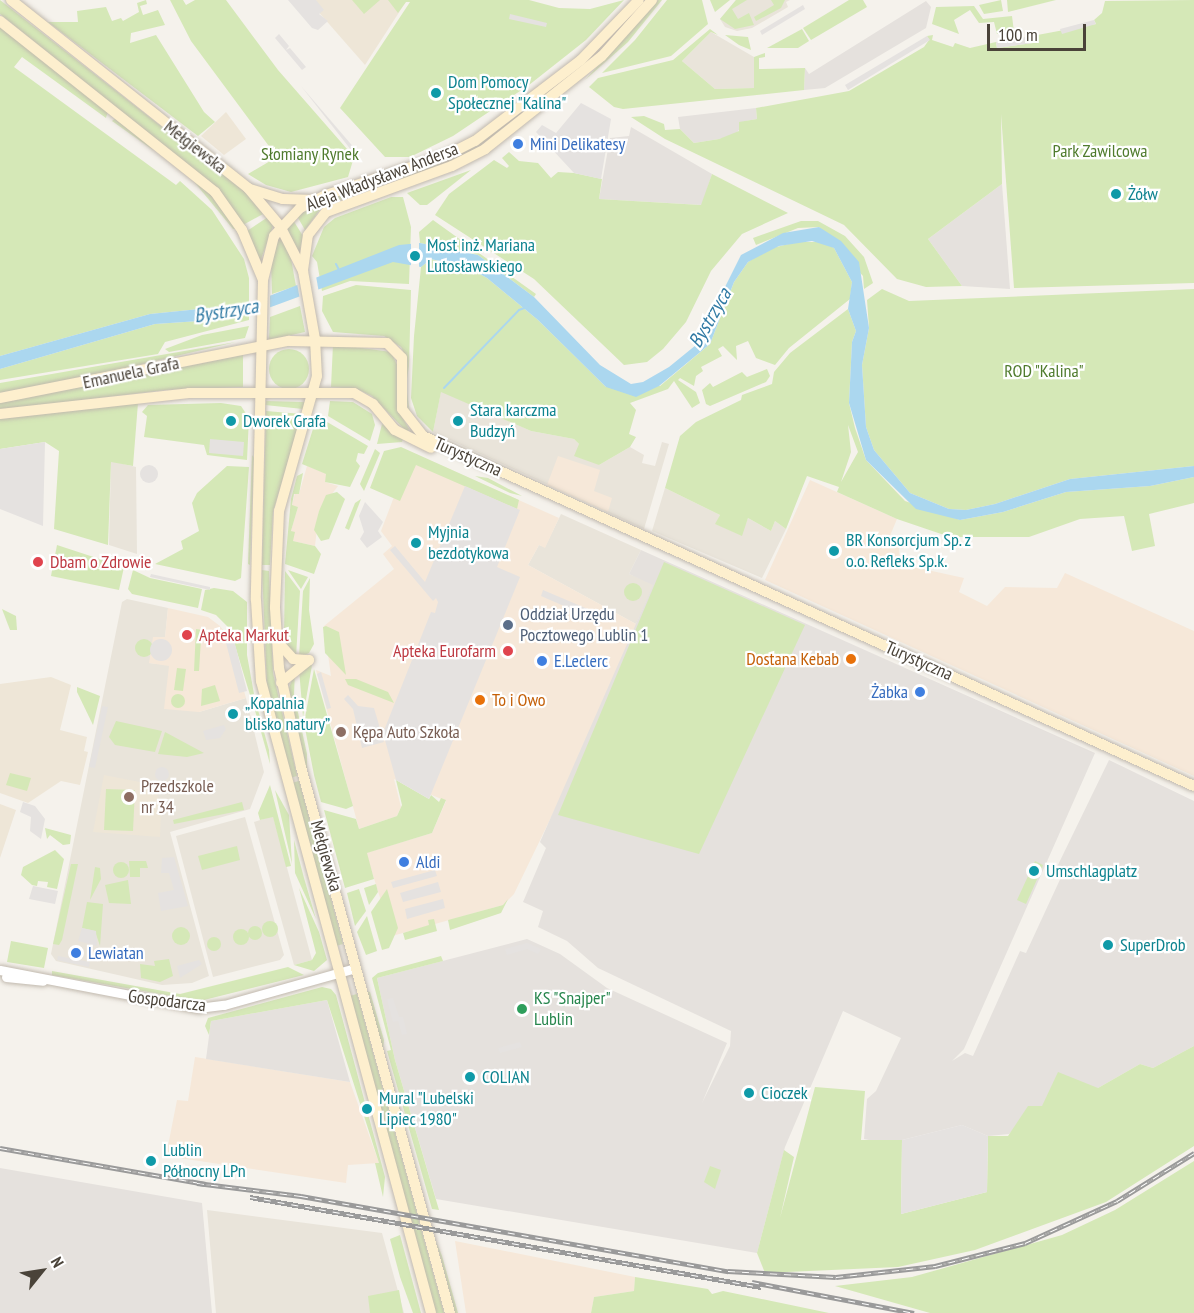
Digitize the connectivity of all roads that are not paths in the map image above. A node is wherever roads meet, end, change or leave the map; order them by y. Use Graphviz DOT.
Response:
graph roads {
  1 [pos="11,0"];
  2 [pos="639,0"];
  3 [pos="652,0"];
  4 [pos="0,21"];
  5 [pos="621,29"];
  6 [pos="524,104"];
  7 [pos="532,113"];
  8 [pos="248,188"];
  9 [pos="315,200"];
  10 [pos="280,226"];
  11 [pos="303,272"];
  12 [pos="263,280"];
  13 [pos="315,339"];
  14 [pos="261,347"];
  15 [pos="261,394"];
  16 [pos="314,394"];
  17 [pos="0,398"];
  18 [pos="0,414"];
  19 [pos="644,537"];
  20 [pos="276,640"];
  21 [pos="281,683"];
  22 [pos="1194,786"];
  23 [pos="356,968"];
  24 [pos="0,970"];
  25 [pos="339,973"];
  26 [pos="0,976"];
  27 [pos="46,981"];
  28 [pos="431,1313"];
  29 [pos="450,1313"];
  1 -- 8 [label="main road, Mełgiewska"];
  2 -- 5 [label="main road, Aleja Władysława Andersa"];
  3 -- 5 [label="main road, Aleja Władysława Andersa"];
  4 -- 12 [label="main road, Mełgiewska"];
  5 -- 6 [label="main road, Aleja Władysława Andersa"];
  5 -- 7 [label="main road, Aleja Władysława Andersa"];
  6 -- 7 [label="main road"];
  6 -- 9 [label="main road, Aleja Władysława Andersa"];
  7 -- 11 [label="main road, Aleja Władysława Andersa"];
  8 -- 9 [label="main road"];
  8 -- 10 [label="main road, Mełgiewska"];
  9 -- 10 [label="main road, Aleja Władysława Andersa"];
  10 -- 11 [label="main road, Mełgiewska"];
  10 -- 12 [label="main road"];
  11 -- 13 [label="main road, Mełgiewska"];
  12 -- 14 [label="main road, Mełgiewska"];
  13 -- 14 [label="main road, Emanuela Grafa"];
  13 -- 16 [label="main road, Mełgiewska"];
  13 -- 19 [label="main road, Turystyczna"];
  14 -- 15 [label="main road, Mełgiewska"];
  14 -- 17 [label="main road, Emanuela Grafa"];
  15 -- 16 [label="main road, Emanuela Grafa"];
  15 -- 18 [label="main road, Emanuela Grafa"];
  15 -- 25 [label="main road, Mełgiewska"];
  16 -- 19 [label="main road, Turystyczna"];
  16 -- 20 [label="main road, Mełgiewska"];
  19 -- 22 [label="main road, Turystyczna"];
  20 -- 21 [label="main road, Mełgiewska"];
  20 -- 21 [label="main road"];
  21 -- 23 [label="main road, Mełgiewska"];
  23 -- 25 [label="street, Gospodarcza"];
  23 -- 29 [label="main road, Mełgiewska"];
  24 -- 27 [label="street, Gospodarcza"];
  25 -- 27 [label="street, Gospodarcza"];
  25 -- 28 [label="main road, Mełgiewska"];
  26 -- 27 [label="street, Gospodarcza"];
}
